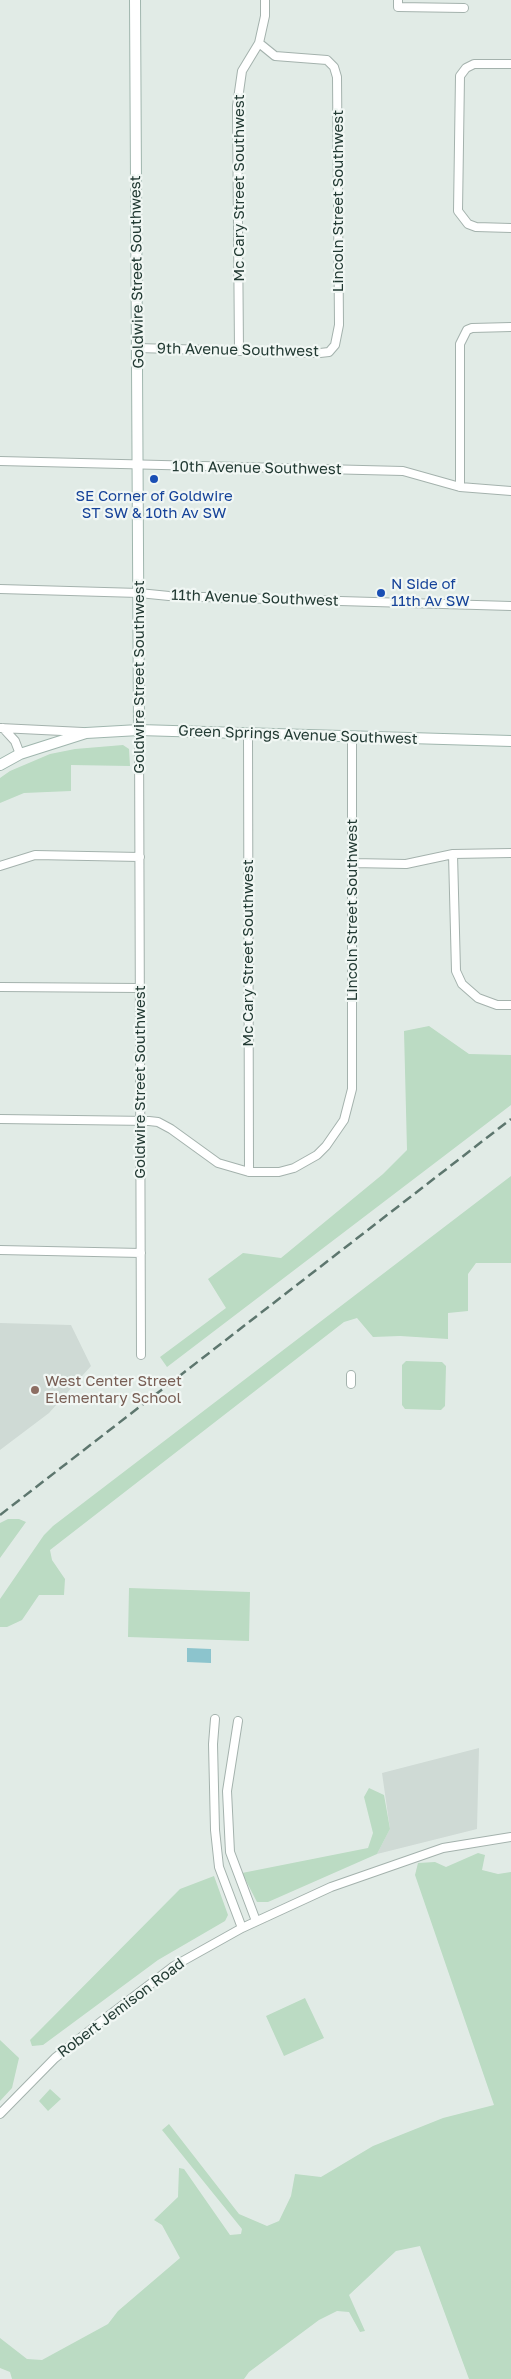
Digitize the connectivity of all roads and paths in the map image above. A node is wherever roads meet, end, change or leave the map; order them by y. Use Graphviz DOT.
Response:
graph roads {
  1 [pos="135,0"];
  2 [pos="265,0"];
  3 [pos="398,0"];
  4 [pos="464,8"];
  5 [pos="259,43"];
  6 [pos="511,64"];
  7 [pos="511,228"];
  8 [pos="511,327"];
  9 [pos="335,345"];
  10 [pos="137,348"];
  11 [pos="239,351"];
  12 [pos="0,461"];
  13 [pos="138,465"];
  14 [pos="460,487"];
  15 [pos="511,491"];
  16 [pos="0,589"];
  17 [pos="138,593"];
  18 [pos="511,606"];
  19 [pos="2,728"];
  20 [pos="139,730"];
  21 [pos="86,733"];
  22 [pos="248,733"];
  23 [pos="352,737"];
  24 [pos="511,741"];
  25 [pos="20,754"];
  26 [pos="0,765"];
  27 [pos="511,853"];
  28 [pos="453,854"];
  29 [pos="140,857"];
  30 [pos="352,863"];
  31 [pos="0,866"];
  32 [pos="0,987"];
  33 [pos="140,988"];
  34 [pos="511,1005"];
  35 [pos="0,1119"];
  36 [pos="140,1121"];
  37 [pos="249,1172"];
  38 [pos="0,1250"];
  39 [pos="141,1253"];
  40 [pos="141,1355"];
  41 [pos="350,1375"];
  42 [pos="350,1384"];
  43 [pos="215,1719"];
  44 [pos="238,1721"];
  45 [pos="511,1837"];
  46 [pos="256,1921"];
  47 [pos="242,1928"];
  48 [pos="0,2114"];
  1 -- 10 [label="street, Goldwire Street Southwest"];
  2 -- 5 [label="street, Mc Cary Street Southwest"];
  3 -- 4 [label="street"];
  5 -- 9 [label="street, Lincoln Street Southwest"];
  5 -- 11 [label="street, Mc Cary Street Southwest"];
  6 -- 7 [label="street"];
  8 -- 14 [label="street"];
  9 -- 11 [label="street, 9th Avenue Southwest"];
  10 -- 11 [label="street, 9th Avenue Southwest"];
  10 -- 13 [label="street, Goldwire Street Southwest"];
  12 -- 13 [label="street, 10th Avenue Southwest"];
  13 -- 14 [label="street, 10th Avenue Southwest"];
  13 -- 17 [label="street, Goldwire Street Southwest"];
  14 -- 15 [label="street, 10th Avenue Southwest"];
  16 -- 17 [label="street, 11th Avenue Southwest"];
  17 -- 18 [label="street, 11th Avenue Southwest"];
  17 -- 20 [label="street, Goldwire Street Southwest"];
  19 -- 21 [label="street, Green Springs Avenue Southwest"];
  19 -- 25 [label="street, Green Springs Avenue Southwest"];
  20 -- 21 [label="street, Green Springs Avenue Southwest"];
  20 -- 22 [label="street, Green Springs Avenue Southwest"];
  20 -- 29 [label="street, Goldwire Street Southwest"];
  21 -- 25 [label="street, Green Springs Avenue Southwest"];
  22 -- 23 [label="street, Green Springs Avenue Southwest"];
  22 -- 37 [label="street, Mc Cary Street Southwest"];
  23 -- 24 [label="street, Green Springs Avenue Southwest"];
  23 -- 30 [label="street, Lincoln Street Southwest"];
  25 -- 26 [label="street"];
  27 -- 28 [label="street"];
  28 -- 30 [label="street"];
  28 -- 34 [label="street"];
  29 -- 31 [label="street"];
  29 -- 33 [label="street, Goldwire Street Southwest"];
  30 -- 37 [label="street, Lincoln Street Southwest"];
  32 -- 33 [label="street"];
  33 -- 36 [label="street, Goldwire Street Southwest"];
  35 -- 36 [label="street, Lincoln Street Southwest"];
  36 -- 37 [label="street, Lincoln Street Southwest"];
  36 -- 39 [label="street, Goldwire Street Southwest"];
  38 -- 39 [label="street"];
  39 -- 40 [label="street, Goldwire Street Southwest"];
  41 -- 42 [label="street"];
  43 -- 47 [label="street"];
  44 -- 46 [label="street"];
  45 -- 46 [label="street, Robert Jemison Road"];
  46 -- 47 [label="street, Robert Jemison Road"];
  47 -- 48 [label="street, Robert Jemison Road"];
}
